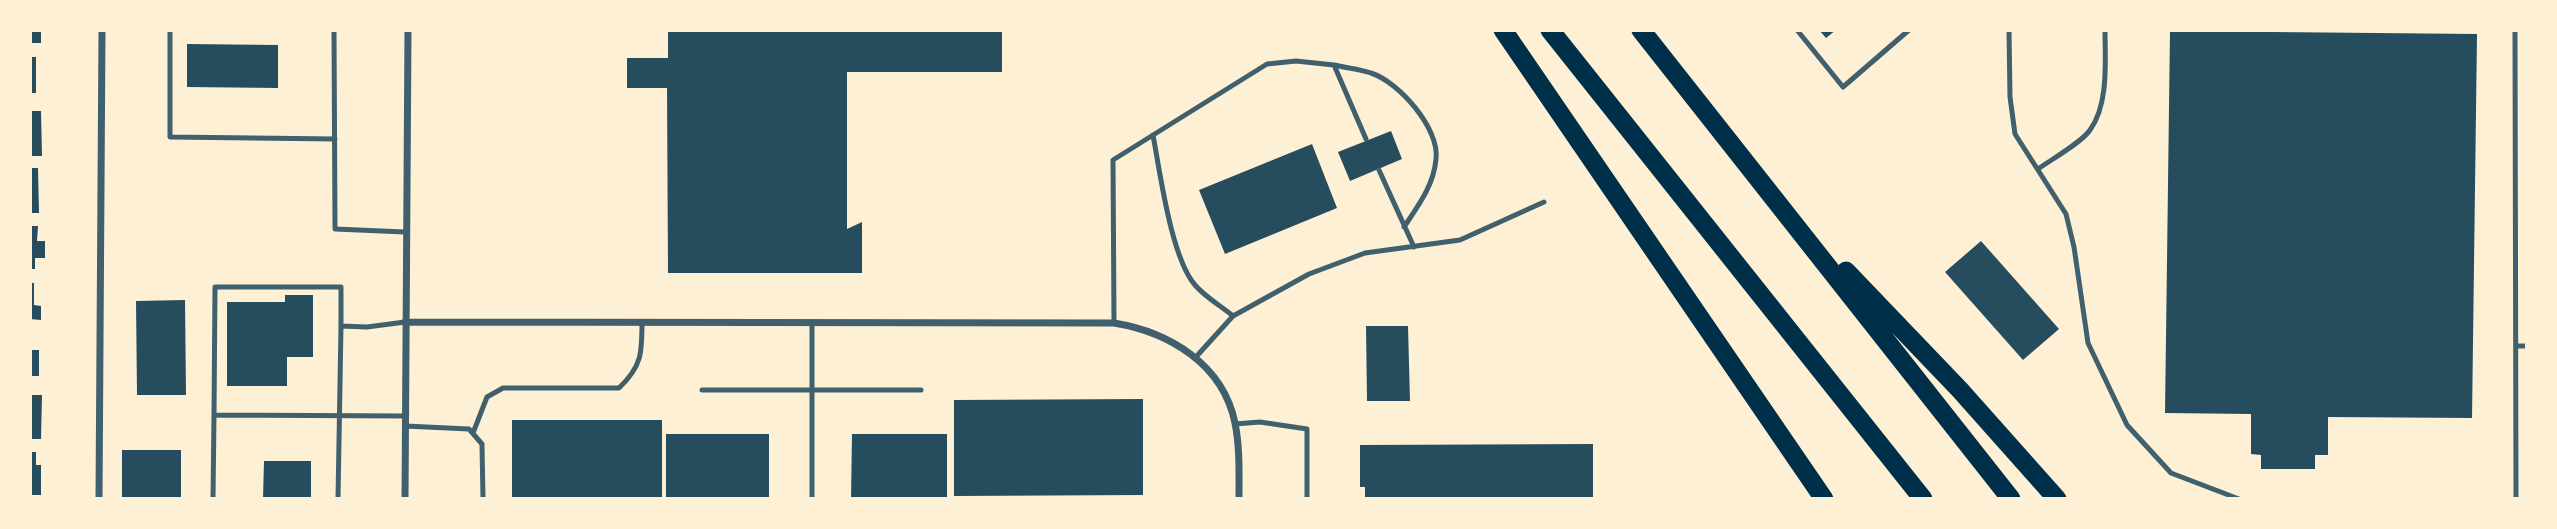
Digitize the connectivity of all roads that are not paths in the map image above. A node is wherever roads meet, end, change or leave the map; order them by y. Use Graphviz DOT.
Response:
graph roads {
  1 [pos="102,30"];
  2 [pos="170,30"];
  3 [pos="334,30"];
  4 [pos="408,30"];
  5 [pos="1503,30"];
  6 [pos="1550,30"];
  7 [pos="1640,30"];
  8 [pos="1797,30"];
  9 [pos="1909,30"];
  10 [pos="2008,30"];
  11 [pos="2105,30"];
  12 [pos="2515,30"];
  13 [pos="1334,65"];
  14 [pos="1153,135"];
  15 [pos="335,139"];
  16 [pos="1366,139"];
  17 [pos="2038,169"];
  18 [pos="1379,170"];
  19 [pos="1768,190"];
  20 [pos="1544,202"];
  21 [pos="1405,227"];
  22 [pos="405,232"];
  23 [pos="1414,247"];
  24 [pos="1233,316"];
  25 [pos="405,322"];
  26 [pos="642,322"];
  27 [pos="812,323"];
  28 [pos="1114,323"];
  29 [pos="341,326"];
  30 [pos="2516,346"];
  31 [pos="2527,346"];
  32 [pos="1195,358"];
  33 [pos="702,390"];
  34 [pos="812,390"];
  35 [pos="920,390"];
  36 [pos="214,415"];
  37 [pos="339,415"];
  38 [pos="405,416"];
  39 [pos="1235,424"];
  40 [pos="405,426"];
  41 [pos="472,433"];
  42 [pos="99,499"];
  43 [pos="213,499"];
  44 [pos="338,499"];
  45 [pos="405,499"];
  46 [pos="483,499"];
  47 [pos="812,499"];
  48 [pos="1239,499"];
  49 [pos="1307,499"];
  50 [pos="1824,499"];
  51 [pos="1923,499"];
  52 [pos="2011,499"];
  53 [pos="2057,499"];
  54 [pos="2239,499"];
  55 [pos="2516,499"];
  1 -- 42 [label="street"];
  2 -- 15 [label="lane"];
  3 -- 15 [label="lane"];
  4 -- 22 [label="street"];
  5 -- 50 [label="highway"];
  6 -- 51 [label="highway"];
  7 -- 19 [label="highway"];
  8 -- 9 [label="lane"];
  10 -- 17 [label="lane"];
  11 -- 17 [label="lane"];
  12 -- 30 [label="lane"];
  13 -- 14 [label="lane"];
  13 -- 16 [label="lane"];
  13 -- 21 [label="lane"];
  14 -- 24 [label="lane"];
  14 -- 28 [label="lane"];
  15 -- 22 [label="lane"];
  17 -- 54 [label="lane"];
  18 -- 21 [label="lane"];
  19 -- 52 [label="highway"];
  19 -- 53 [label="highway"];
  20 -- 23 [label="lane"];
  21 -- 23 [label="lane"];
  22 -- 25 [label="street"];
  23 -- 24 [label="lane"];
  24 -- 32 [label="lane"];
  25 -- 26 [label="street"];
  25 -- 29 [label="lane"];
  25 -- 38 [label="street"];
  26 -- 27 [label="street"];
  26 -- 41 [label="lane"];
  27 -- 28 [label="street"];
  27 -- 34 [label="lane"];
  28 -- 32 [label="street"];
  29 -- 36 [label="lane"];
  29 -- 37 [label="lane"];
  30 -- 31 [label="lane"];
  30 -- 55 [label="lane"];
  32 -- 39 [label="street"];
  33 -- 34 [label="lane"];
  34 -- 35 [label="lane"];
  34 -- 47 [label="lane"];
  36 -- 37 [label="lane"];
  36 -- 43 [label="lane"];
  37 -- 38 [label="lane"];
  37 -- 44 [label="lane"];
  38 -- 40 [label="street"];
  39 -- 48 [label="street"];
  39 -- 49 [label="lane"];
  40 -- 41 [label="lane"];
  40 -- 45 [label="street"];
  41 -- 46 [label="lane"];
}
